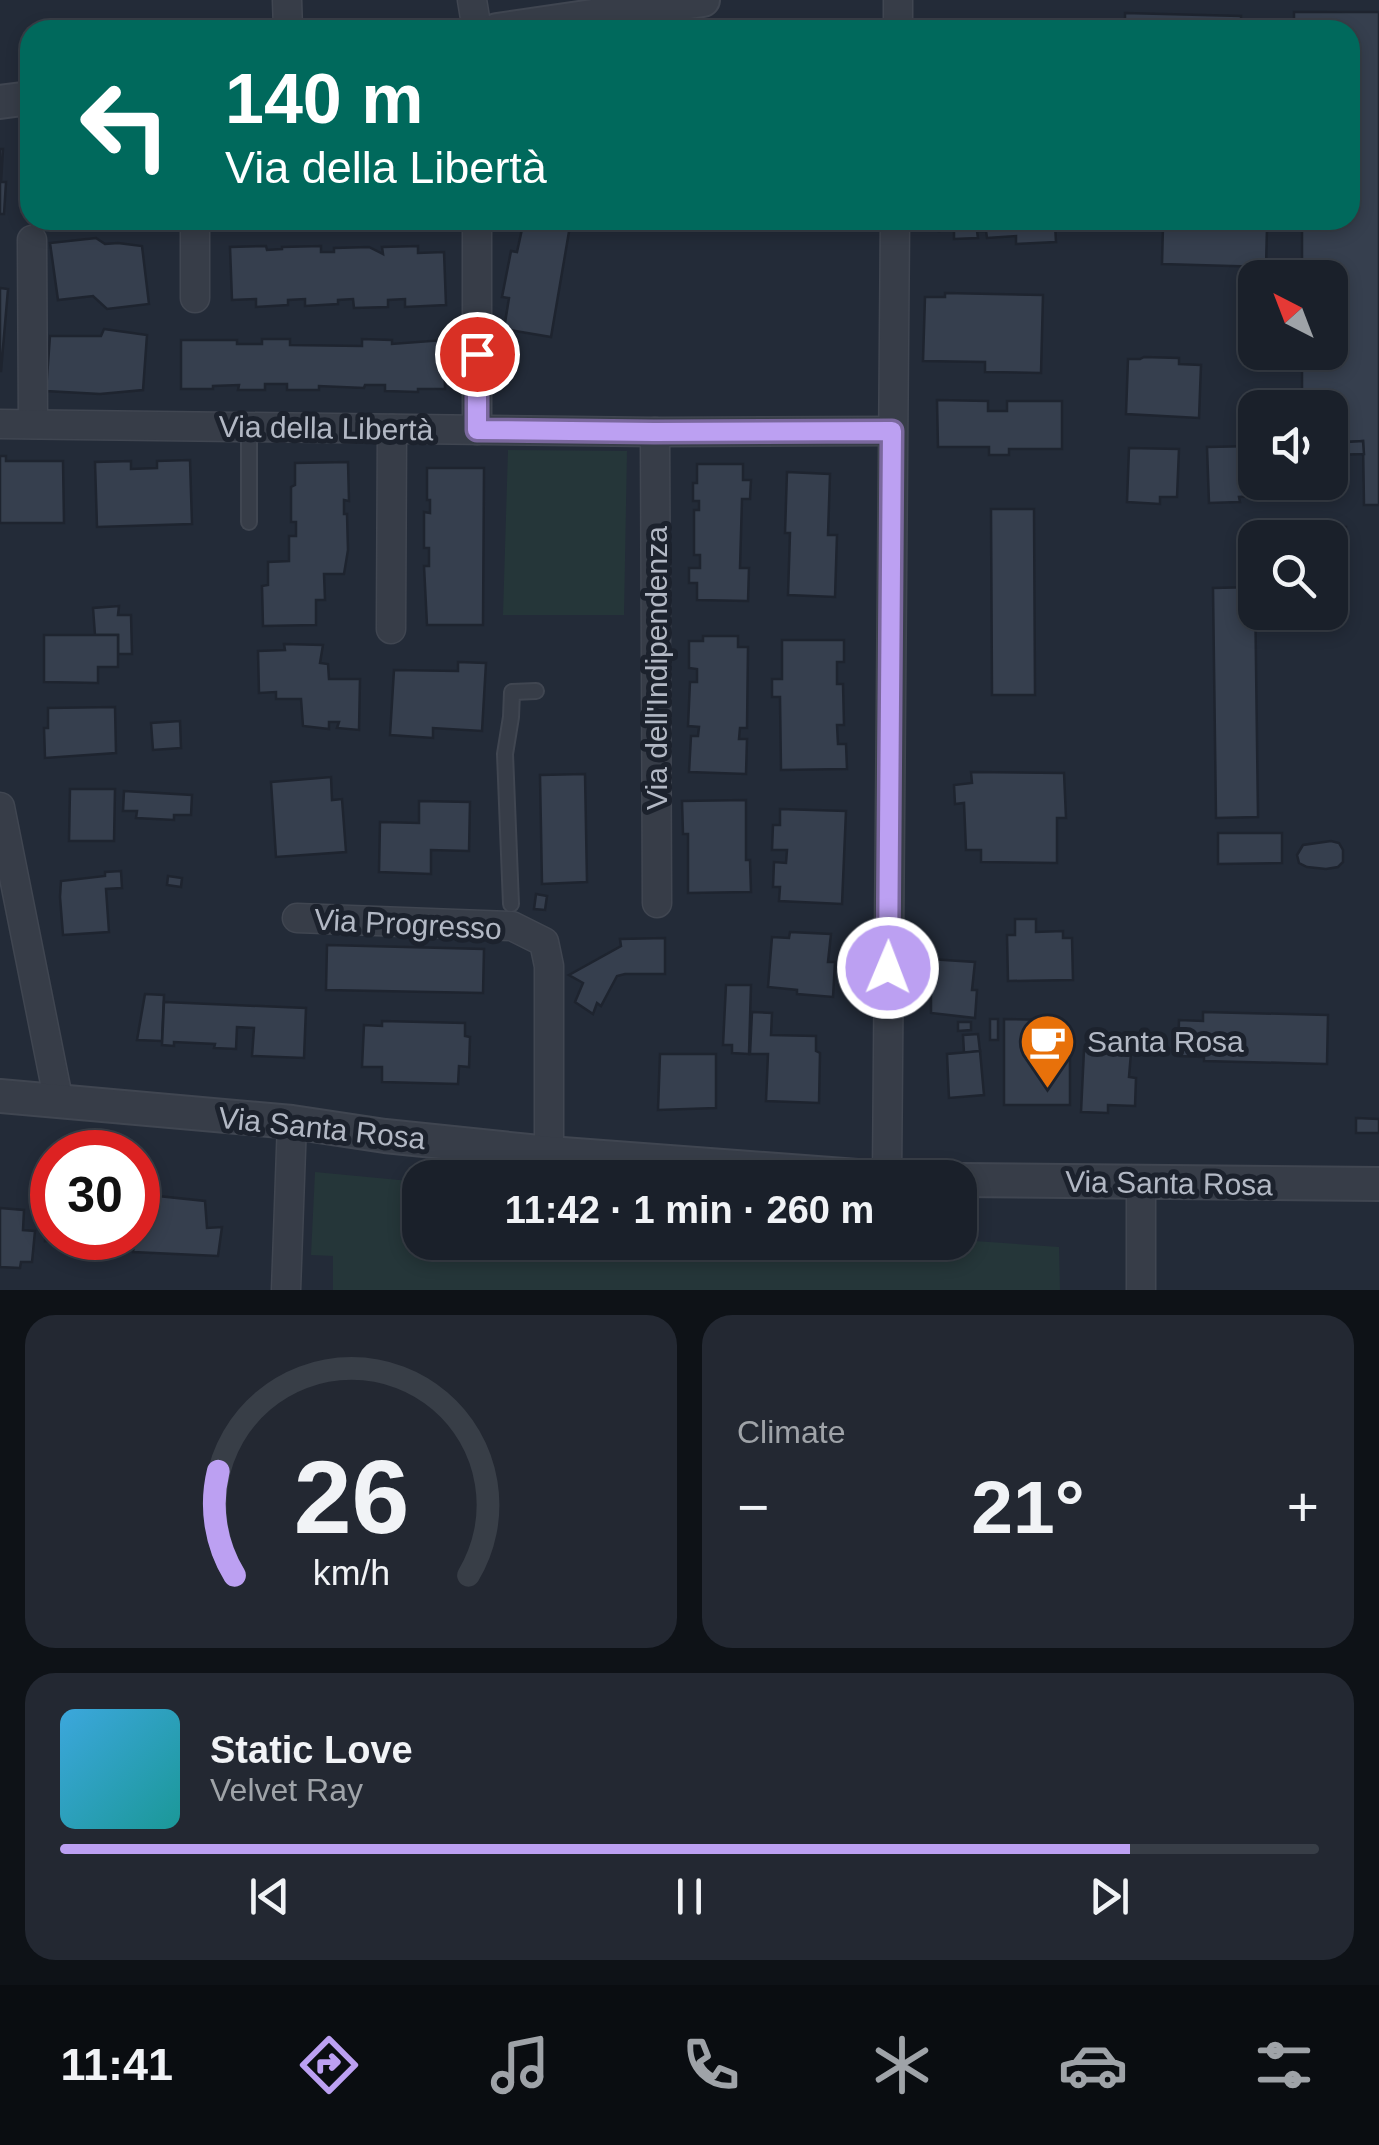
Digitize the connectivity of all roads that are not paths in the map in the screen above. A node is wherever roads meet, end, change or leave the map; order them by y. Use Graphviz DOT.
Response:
graph roads {
  1 [pos="703,0"];
  2 [pos="566,20"];
  3 [pos="195,230"];
  4 [pos="477,230"];
  5 [pos="895,230"];
  6 [pos="32,240"];
  7 [pos="196,298"];
  8 [pos="0,424"];
  9 [pos="33,424"];
  10 [pos="249,427"];
  11 [pos="392,429"];
  12 [pos="477,430"];
  13 [pos="892,431"];
  14 [pos="654,432"];
  15 [pos="249,522"];
  16 [pos="391,629"];
  17 [pos="536,691"];
  18 [pos="0,808"];
  19 [pos="657,903"];
  20 [pos="511,904"];
  21 [pos="297,918"];
  22 [pos="0,1096"];
  23 [pos="59,1103"];
  24 [pos="292,1122"];
  25 [pos="548,1153"];
  26 [pos="642,1160"];
  27 [pos="885,1160"];
  28 [pos="977,1180"];
  29 [pos="1142,1183"];
  30 [pos="1379,1184"];
  31 [pos="286,1290"];
  32 [pos="1141,1290"];
  1 -- 2 [label="street"];
  3 -- 7 [label="street"];
  4 -- 12 [label="street"];
  5 -- 13 [label="street"];
  6 -- 9 [label="street"];
  8 -- 9 [label="street, Via della Libertà"];
  9 -- 10 [label="street, Via della Libertà"];
  10 -- 11 [label="street, Via della Libertà"];
  10 -- 15 [label="lane"];
  11 -- 12 [label="street, Via della Libertà"];
  11 -- 16 [label="street"];
  12 -- 14 [label="street, Via della Libertà"];
  13 -- 14 [label="street, Via della Libertà"];
  13 -- 27 [label="street"];
  14 -- 19 [label="street, Via dell'Indipendenza"];
  17 -- 20 [label="lane"];
  18 -- 23 [label="street"];
  21 -- 25 [label="street, Via Progresso"];
  22 -- 23 [label="street, Via Santa Rosa"];
  23 -- 24 [label="street, Via Santa Rosa"];
  24 -- 25 [label="street, Via Santa Rosa"];
  24 -- 31 [label="street"];
  25 -- 26 [label="street, Via Santa Rosa"];
  28 -- 29 [label="street, Via Santa Rosa"];
  29 -- 30 [label="street, Via Santa Rosa"];
  29 -- 32 [label="street"];
}
